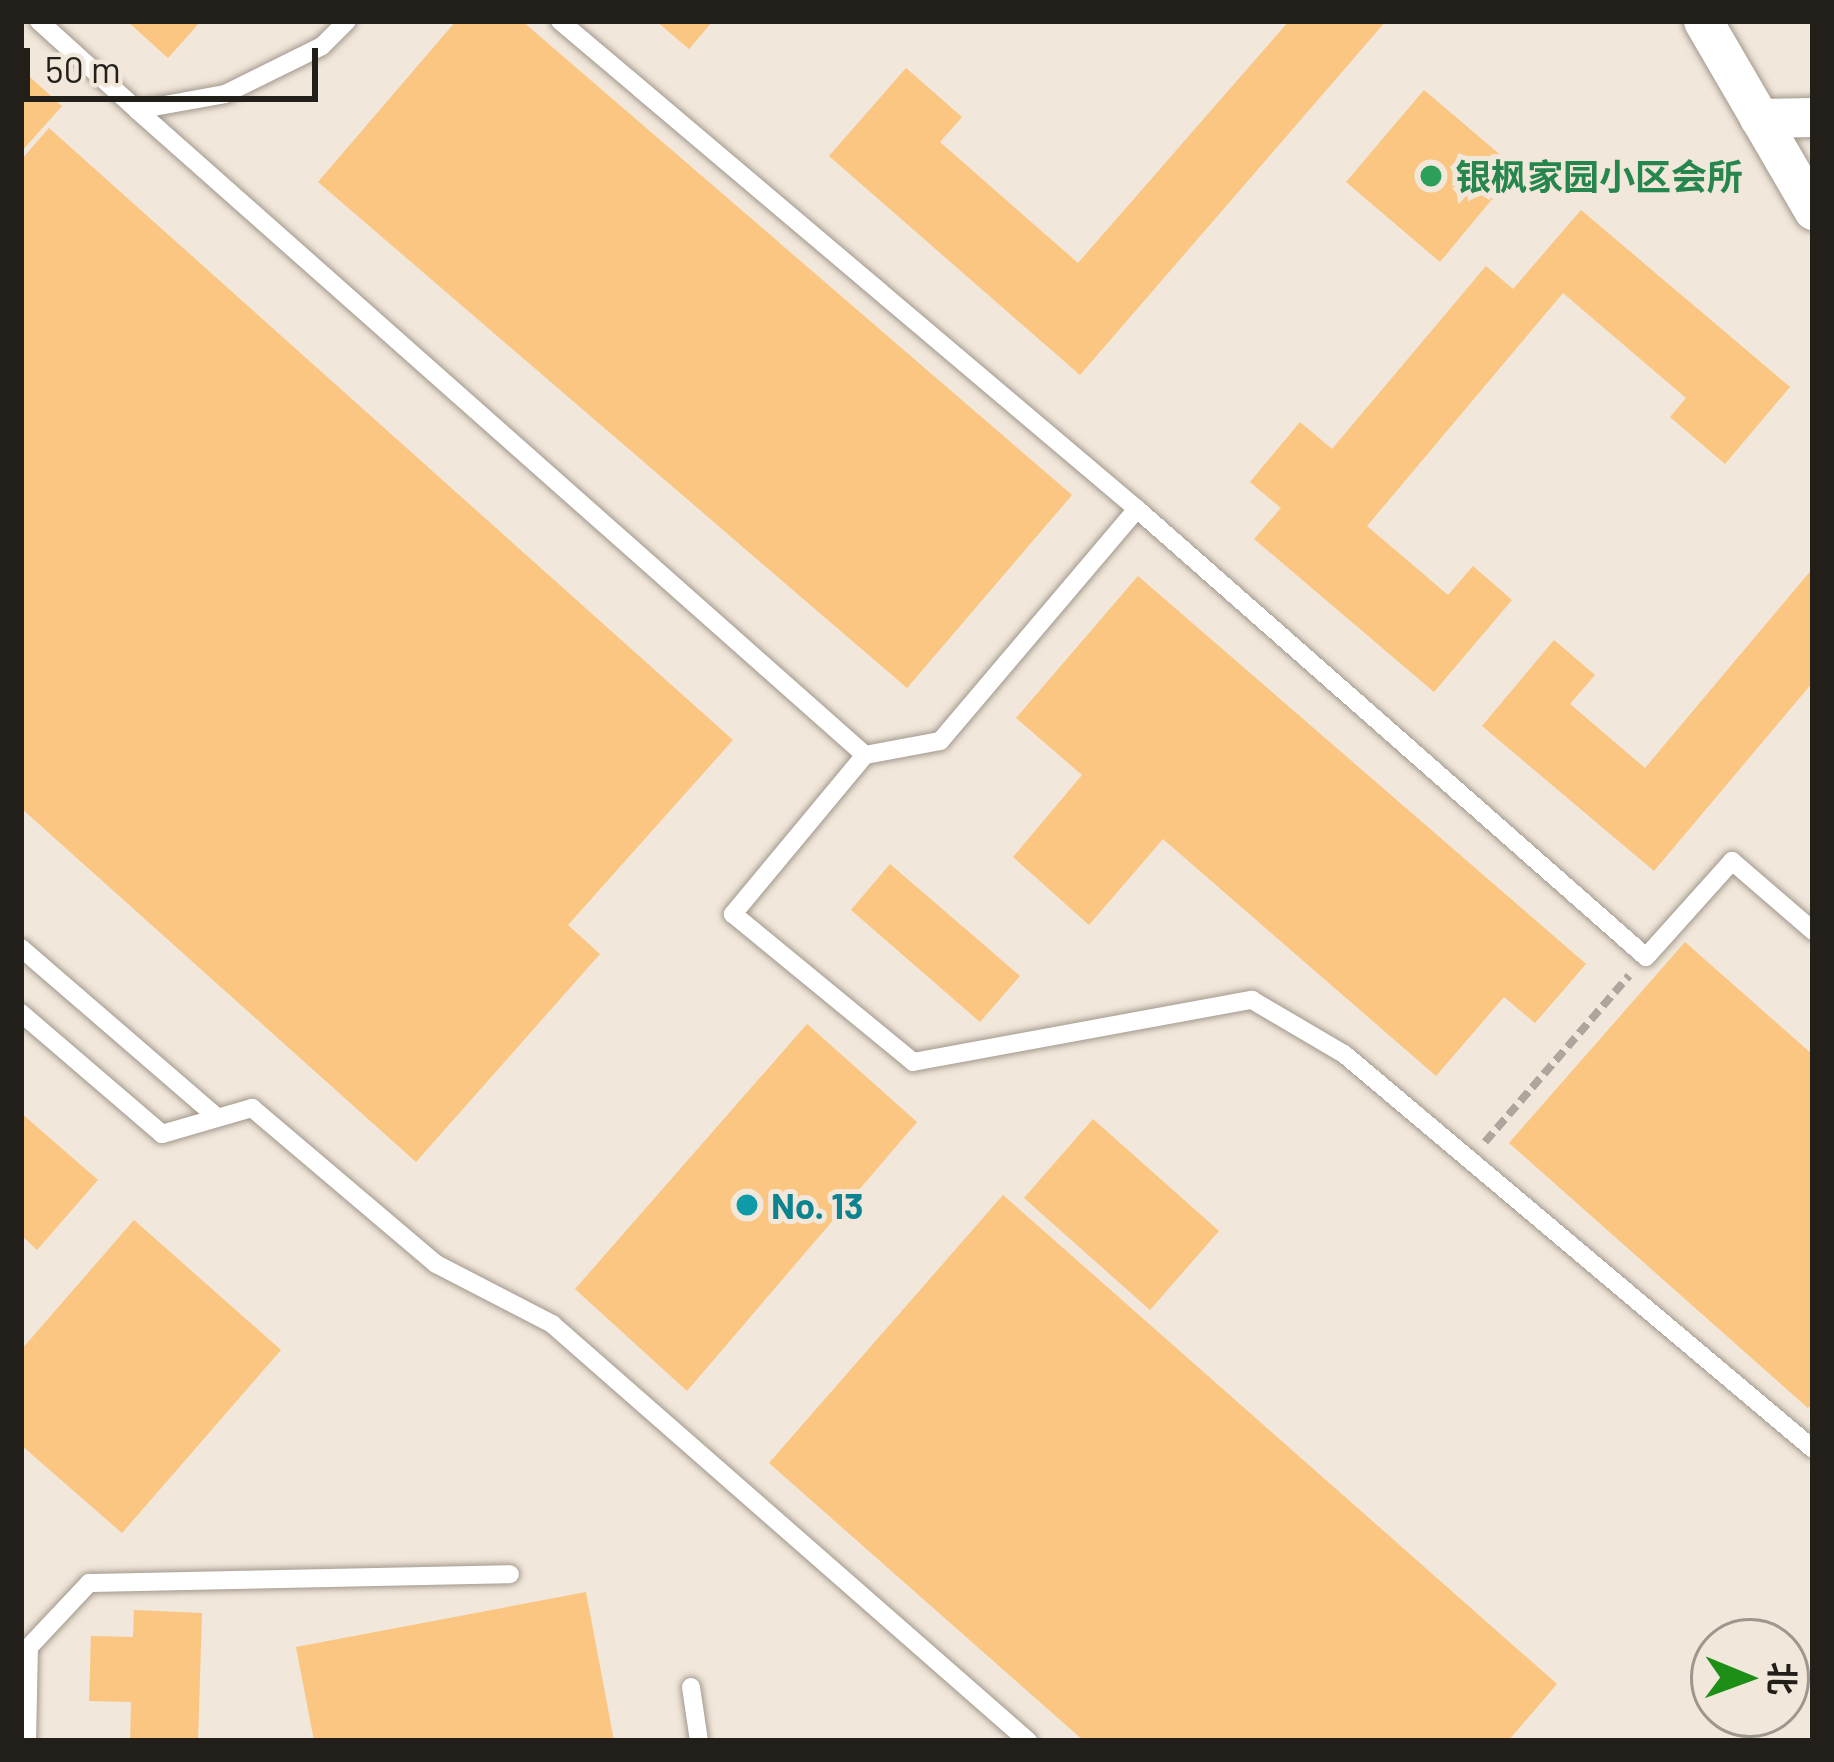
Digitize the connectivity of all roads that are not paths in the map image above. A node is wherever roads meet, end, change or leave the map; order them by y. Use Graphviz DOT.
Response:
graph roads {
  1 [pos="39,21"];
  2 [pos="347,21"];
  3 [pos="560,21"];
  4 [pos="1703,21"];
  5 [pos="137,110"];
  6 [pos="1813,117"];
  7 [pos="1760,118"];
  8 [pos="1813,210"];
  9 [pos="1137,509"];
  10 [pos="865,754"];
  11 [pos="1813,931"];
  12 [pos="21,948"];
  13 [pos="21,1013"];
  14 [pos="217,1118"];
  15 [pos="1813,1449"];
  16 [pos="510,1574"];
  17 [pos="691,1687"];
  18 [pos="27,1741"];
  19 [pos="700,1741"];
  20 [pos="1028,1741"];
  1 -- 5 [label="lane"];
  2 -- 5 [label="lane"];
  3 -- 9 [label="lane"];
  4 -- 7 [label="street"];
  5 -- 10 [label="lane"];
  6 -- 7 [label="street"];
  7 -- 8 [label="street"];
  9 -- 10 [label="lane"];
  9 -- 11 [label="lane"];
  10 -- 15 [label="lane"];
  12 -- 14 [label="lane"];
  13 -- 14 [label="lane"];
  14 -- 20 [label="lane"];
  16 -- 18 [label="lane"];
  17 -- 19 [label="lane"];
}
